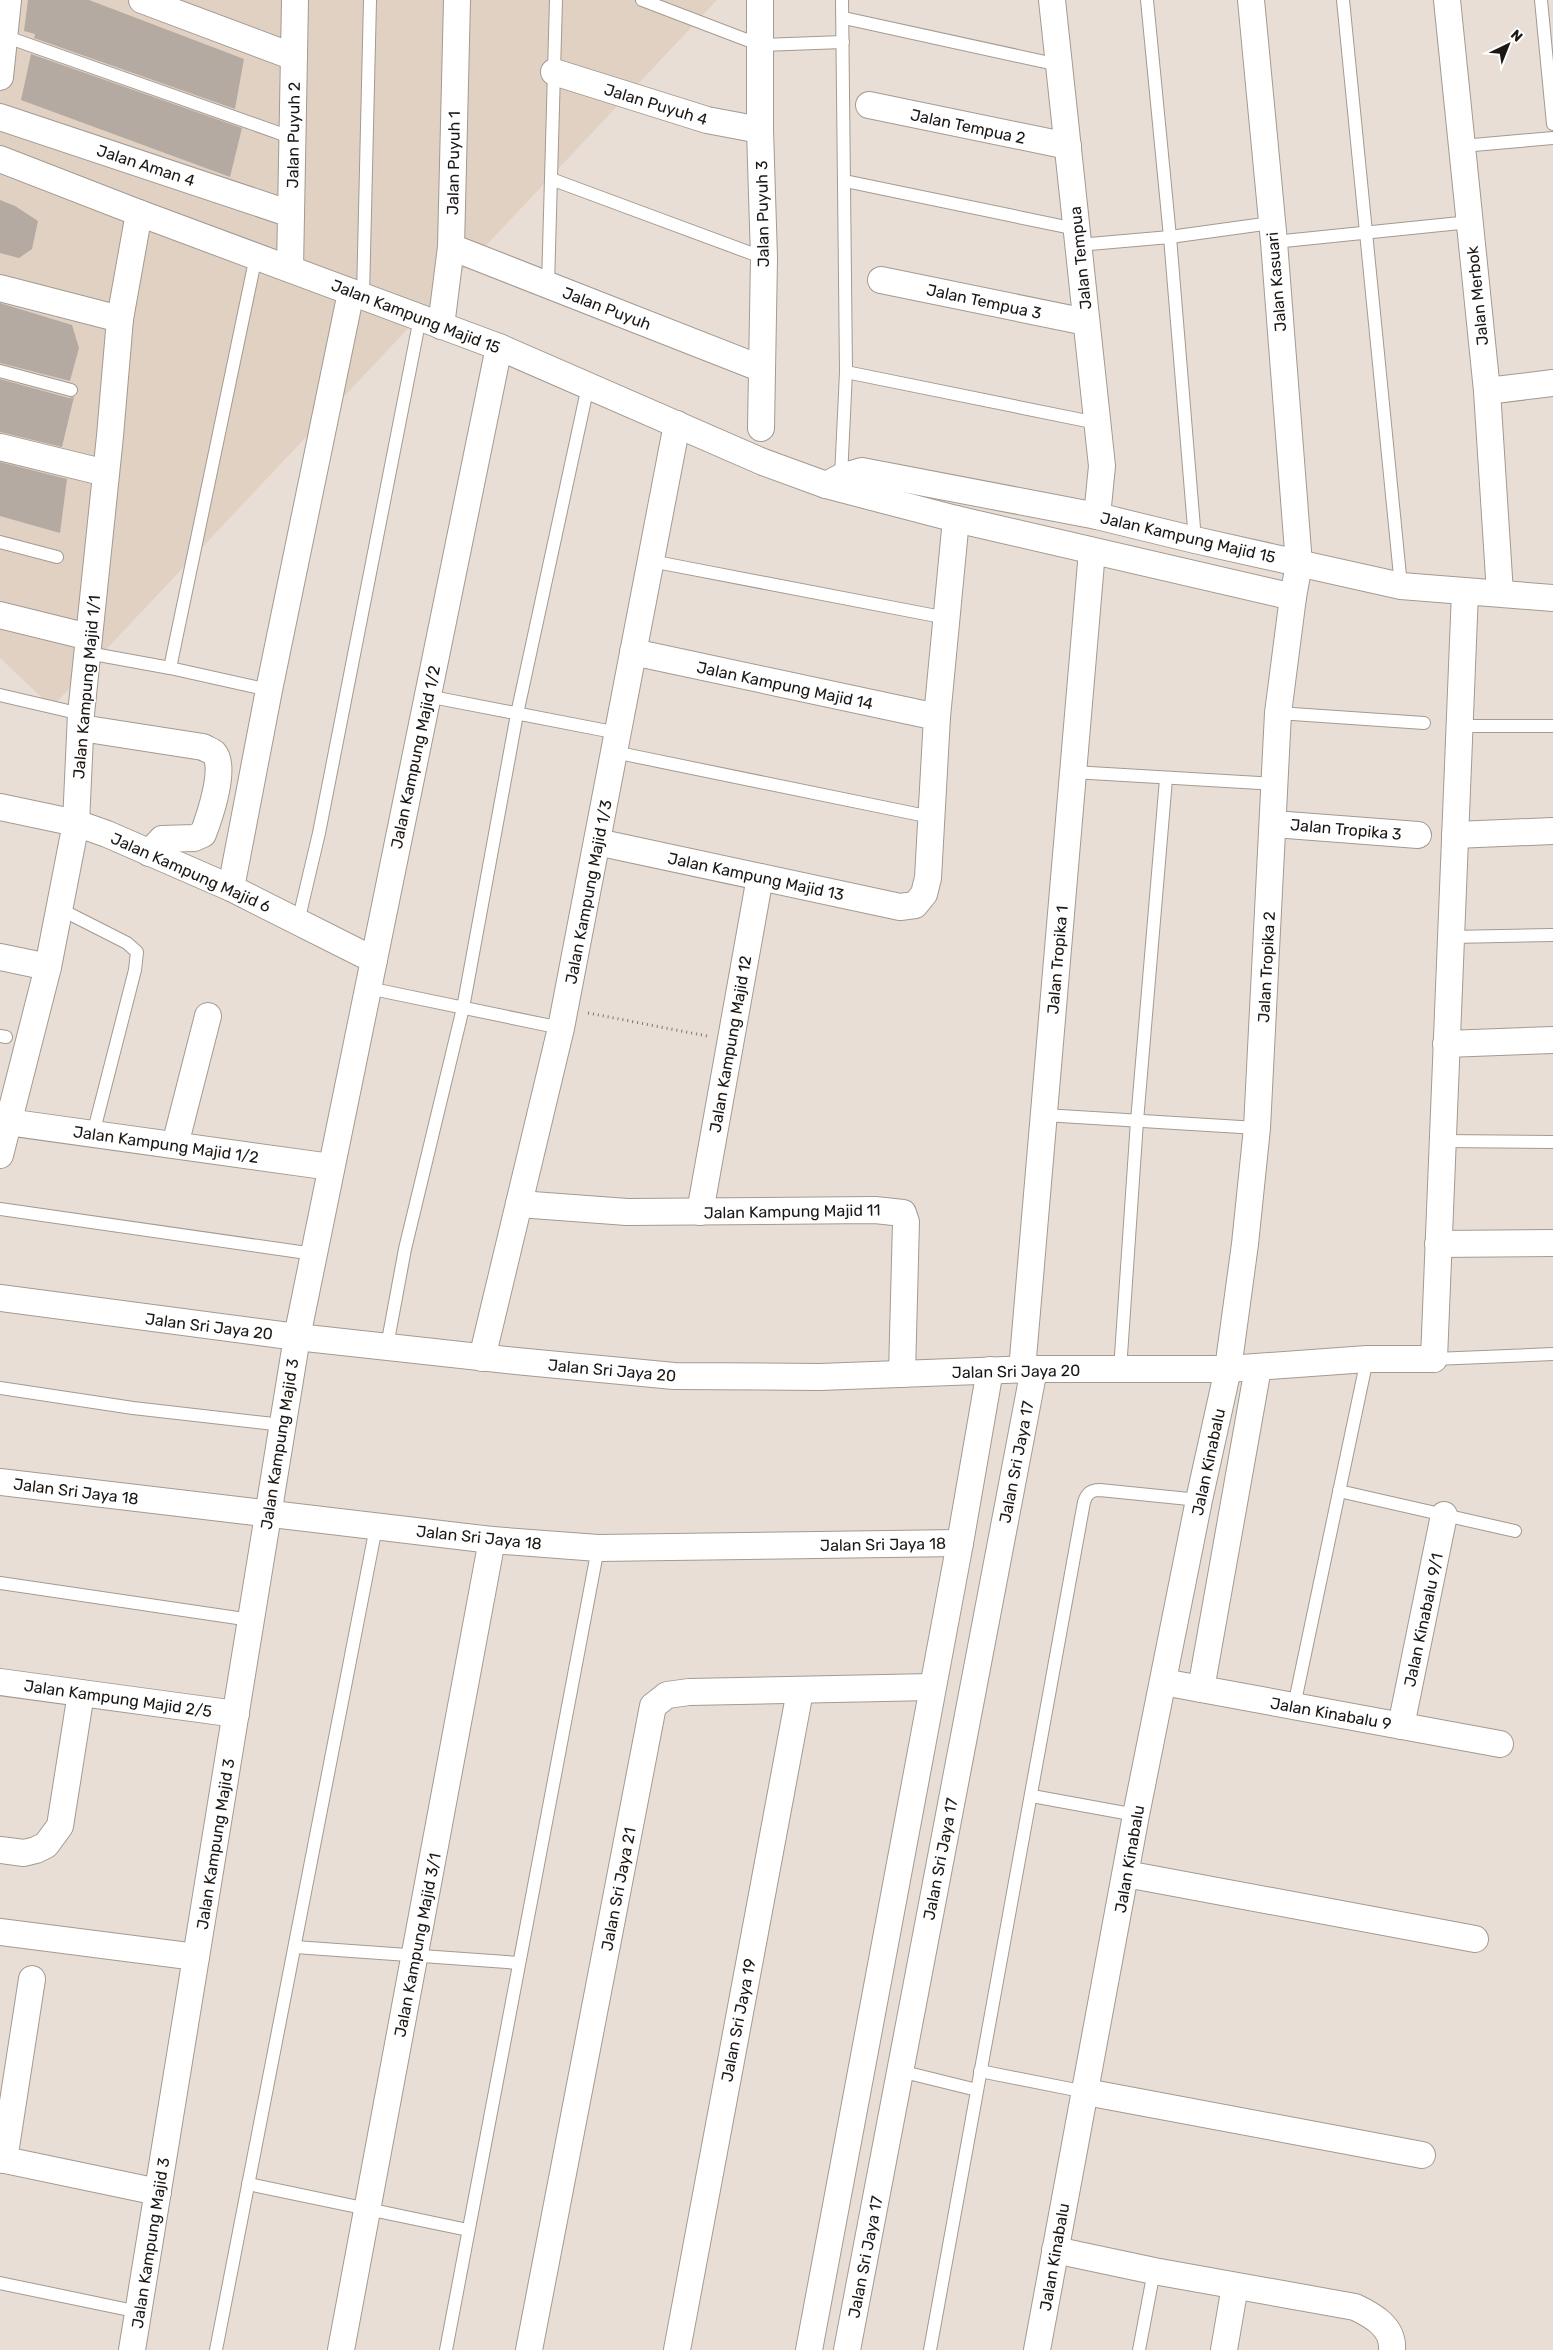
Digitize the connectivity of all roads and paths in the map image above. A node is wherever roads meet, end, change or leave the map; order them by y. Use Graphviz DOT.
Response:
graph roads {
  1 [pos="8,0"];
  2 [pos="142,0"];
  3 [pos="295,0"];
  4 [pos="370,0"];
  5 [pos="457,0"];
  6 [pos="556,0"];
  7 [pos="642,0"];
  8 [pos="760,0"];
  9 [pos="842,0"];
  10 [pos="1052,0"];
  11 [pos="1146,0"];
  12 [pos="1251,0"];
  13 [pos="1343,0"];
  14 [pos="1447,0"];
  15 [pos="1541,0"];
  16 [pos="844,18"];
  17 [pos="4,36"];
  18 [pos="843,42"];
  19 [pos="760,45"];
  20 [pos="294,57"];
  21 [pos="1059,65"];
  22 [pos="554,72"];
  23 [pos="0,78"];
  24 [pos="869,105"];
  25 [pos="0,118"];
  26 [pos="1553,124"];
  27 [pos="760,130"];
  28 [pos="293,138"];
  29 [pos="1553,138"];
  30 [pos="1068,146"];
  31 [pos="1462,146"];
  32 [pos="0,159"];
  33 [pos="551,179"];
  34 [pos="845,181"];
  35 [pos="139,213"];
  36 [pos="291,214"];
  37 [pos="1470,222"];
  38 [pos="1272,233"];
  39 [pos="1367,233"];
  40 [pos="1077,237"];
  41 [pos="1170,237"];
  42 [pos="451,247"];
  43 [pos="256,256"];
  44 [pos="764,258"];
  45 [pos="290,269"];
  46 [pos="881,280"];
  47 [pos="548,285"];
  48 [pos="0,288"];
  49 [pos="357,294"];
  50 [pos="120,319"];
  51 [pos="431,322"];
  52 [pos="1086,322"];
  53 [pos="499,347"];
  54 [pos="762,369"];
  55 [pos="0,371"];
  56 [pos="846,372"];
  57 [pos="1553,383"];
  58 [pos="588,386"];
  59 [pos="71,390"];
  60 [pos="1487,390"];
  61 [pos="1097,423"];
  62 [pos="677,424"];
  63 [pos="761,428"];
  64 [pos="0,447"];
  65 [pos="106,473"];
  66 [pos="833,481"];
  67 [pos="1097,516"];
  68 [pos="956,518"];
  69 [pos="1195,540"];
  70 [pos="0,542"];
  71 [pos="1092,551"];
  72 [pos="57,557"];
  73 [pos="651,561"];
  74 [pos="1299,564"];
  75 [pos="1401,586"];
  76 [pos="1465,592"];
  77 [pos="1500,594"];
  78 [pos="1292,597"];
  79 [pos="1553,598"];
  80 [pos="0,615"];
  81 [pos="947,618"];
  82 [pos="88,645"];
  83 [pos="634,652"];
  84 [pos="170,668"];
  85 [pos="269,690"];
  86 [pos="0,695"];
  87 [pos="428,696"];
  88 [pos="1278,713"];
  89 [pos="517,714"];
  90 [pos="937,717"];
  91 [pos="81,721"];
  92 [pos="1424,723"];
  93 [pos="1460,726"];
  94 [pos="1553,726"];
  95 [pos="616,742"];
  96 [pos="1074,772"];
  97 [pos="1166,779"];
  98 [pos="1276,784"];
  99 [pos="0,807"];
  100 [pos="932,817"];
  101 [pos="76,823"];
  102 [pos="1274,824"];
  103 [pos="1553,831"];
  104 [pos="1418,835"];
  105 [pos="1455,835"];
  106 [pos="597,842"];
  107 [pos="149,853"];
  108 [pos="760,877"];
  109 [pos="231,888"];
  110 [pos="60,909"];
  111 [pos="298,922"];
  112 [pos="1553,935"];
  113 [pos="1451,937"];
  114 [pos="0,957"];
  115 [pos="374,960"];
  116 [pos="48,967"];
  117 [pos="368,988"];
  118 [pos="463,1008"];
  119 [pos="208,1016"];
  120 [pos="564,1019"];
  121 [pos="731,1040"];
  122 [pos="1553,1040"];
  123 [pos="1446,1044"];
  124 [pos="1044,1115"];
  125 [pos="1136,1121"];
  126 [pos="5,1122"];
  127 [pos="1257,1128"];
  128 [pos="93,1134"];
  129 [pos="1442,1141"];
  130 [pos="1553,1142"];
  131 [pos="175,1145"];
  132 [pos="0,1155"];
  133 [pos="332,1167"];
  134 [pos="519,1204"];
  135 [pos="0,1209"];
  136 [pos="700,1212"];
  137 [pos="1553,1243"];
  138 [pos="1438,1244"];
  139 [pos="314,1254"];
  140 [pos="0,1298"];
  141 [pos="297,1337"];
  142 [pos="387,1346"];
  143 [pos="1553,1354"];
  144 [pos="482,1358"];
  145 [pos="1367,1359"];
  146 [pos="1434,1359"];
  147 [pos="1258,1368"];
  148 [pos="1028,1369"];
  149 [pos="1228,1369"];
  150 [pos="990,1370"];
  151 [pos="1120,1370"];
  152 [pos="902,1374"];
  153 [pos="0,1388"];
  154 [pos="283,1425"];
  155 [pos="0,1482"];
  156 [pos="1339,1491"];
  157 [pos="1199,1500"];
  158 [pos="268,1514"];
  159 [pos="1444,1515"];
  160 [pos="376,1526"];
  161 [pos="1515,1531"];
  162 [pos="492,1540"];
  163 [pos="960,1543"];
  164 [pos="598,1548"];
  165 [pos="0,1583"];
  166 [pos="251,1620"];
  167 [pos="0,1682"];
  168 [pos="1163,1682"];
  169 [pos="932,1687"];
  170 [pos="1201,1689"];
  171 [pos="800,1691"];
  172 [pos="82,1693"];
  173 [pos="1294,1706"];
  174 [pos="236,1714"];
  175 [pos="1401,1726"];
  176 [pos="1500,1744"];
  177 [pos="1032,1796"];
  178 [pos="1136,1816"];
  179 [pos="0,1850"];
  180 [pos="1126,1874"];
  181 [pos="0,1932"];
  182 [pos="1475,1939"];
  183 [pos="294,1947"];
  184 [pos="415,1956"];
  185 [pos="196,1957"];
  186 [pos="519,1963"];
  187 [pos="32,1979"];
  188 [pos="900,2071"];
  189 [pos="980,2071"];
  190 [pos="977,2090"];
  191 [pos="1086,2092"];
  192 [pos="1422,2155"];
  193 [pos="2,2159"];
  194 [pos="248,2184"];
  195 [pos="158,2192"];
  196 [pos="368,2209"];
  197 [pos="468,2230"];
  198 [pos="1055,2250"];
  199 [pos="1154,2271"];
  200 [pos="0,2283"];
  201 [pos="1235,2286"];
  202 [pos="139,2312"];
  203 [pos="132,2350"];
  204 [pos="216,2350"];
  205 [pos="341,2350"];
  206 [pos="446,2350"];
  207 [pos="529,2350"];
  208 [pos="677,2350"];
  209 [pos="809,2350"];
  210 [pos="847,2350"];
  211 [pos="930,2350"];
  212 [pos="1037,2350"];
  213 [pos="1139,2350"];
  214 [pos="1224,2350"];
  215 [pos="1392,2350"];
  1 -- 17 [label="street"];
  2 -- 20 [label="street"];
  3 -- 20 [label="street, Jalan Puyuh 2"];
  4 -- 49 [label="lane"];
  5 -- 42 [label="street, Jalan Puyuh 1"];
  6 -- 22 [label="lane"];
  7 -- 19 [label="lane"];
  8 -- 19 [label="street, Jalan Puyuh 3"];
  9 -- 16 [label="lane"];
  10 -- 21 [label="street, Jalan Tempua"];
  11 -- 41 [label="lane"];
  12 -- 38 [label="street, Jalan Kasuari"];
  13 -- 39 [label="lane"];
  14 -- 31 [label="street, Jalan Merbok"];
  15 -- 26 [label="lane"];
  16 -- 18 [label="lane"];
  16 -- 21 [label="lane"];
  17 -- 23 [label="street"];
  17 -- 28 [label="lane"];
  18 -- 19 [label="lane"];
  18 -- 34 [label="lane"];
  19 -- 27 [label="street, Jalan Puyuh 3"];
  20 -- 28 [label="street, Jalan Puyuh 2"];
  21 -- 30 [label="street, Jalan Tempua"];
  22 -- 27 [label="street, Jalan Puyuh 4"];
  22 -- 33 [label="lane"];
  24 -- 30 [label="street, Jalan Tempua 2"];
  25 -- 36 [label="street, Jalan Aman 4"];
  27 -- 44 [label="street, Jalan Puyuh 3"];
  28 -- 36 [label="street, Jalan Puyuh 2"];
  29 -- 31 [label="lane"];
  30 -- 40 [label="street, Jalan Tempua"];
  31 -- 37 [label="street, Jalan Merbok"];
  32 -- 35 [label="street, Jalan Kampung Majid 15"];
  33 -- 44 [label="lane"];
  33 -- 47 [label="lane"];
  34 -- 40 [label="lane"];
  34 -- 56 [label="lane"];
  35 -- 43 [label="street, Jalan Kampung Majid 15"];
  35 -- 50 [label="street, Jalan Kampung Majid 1/1"];
  36 -- 45 [label="street, Jalan Puyuh 2"];
  37 -- 39 [label="lane"];
  37 -- 60 [label="street, Jalan Merbok"];
  38 -- 39 [label="lane"];
  38 -- 41 [label="lane"];
  38 -- 74 [label="street, Jalan Kasuari"];
  39 -- 75 [label="lane"];
  40 -- 41 [label="lane"];
  40 -- 52 [label="street, Jalan Tempua"];
  41 -- 69 [label="lane"];
  42 -- 47 [label="street, Jalan Puyuh"];
  42 -- 51 [label="street, Jalan Puyuh 1"];
  43 -- 45 [label="street, Jalan Kampung Majid 15"];
  43 -- 84 [label="lane"];
  44 -- 54 [label="street, Jalan Puyuh 3"];
  45 -- 49 [label="street, Jalan Kampung Majid 15"];
  46 -- 52 [label="street, Jalan Tempua 3"];
  47 -- 54 [label="street, Jalan Puyuh"];
  48 -- 50 [label="street"];
  49 -- 51 [label="street, Jalan Kampung Majid 15"];
  49 -- 85 [label="street"];
  50 -- 65 [label="street, Jalan Kampung Majid 1/1"];
  51 -- 53 [label="street, Jalan Kampung Majid 15"];
  51 -- 111 [label="lane"];
  52 -- 61 [label="street, Jalan Tempua"];
  53 -- 58 [label="street, Jalan Kampung Majid 15"];
  53 -- 87 [label="street, Jalan Kampung Majid 1/2"];
  54 -- 63 [label="street, Jalan Puyuh 3"];
  55 -- 59 [label="lane"];
  56 -- 61 [label="lane"];
  56 -- 66 [label="lane"];
  57 -- 60 [label="street"];
  58 -- 62 [label="street, Jalan Kampung Majid 15"];
  58 -- 89 [label="lane"];
  60 -- 77 [label="street, Jalan Merbok"];
  61 -- 67 [label="street, Jalan Tempua"];
  62 -- 66 [label="street, Jalan Kampung Majid 15"];
  62 -- 73 [label="street, Jalan Kampung Majid 1/3"];
  64 -- 65 [label="street"];
  65 -- 82 [label="street, Jalan Kampung Majid 1/1"];
  66 -- 67 [label="street, Jalan Kampung Majid 15"];
  66 -- 68 [label="street, Jalan Kampung Majid 15"];
  67 -- 69 [label="street, Jalan Kampung Majid 15"];
  68 -- 71 [label="street, Jalan Kampung Majid 15"];
  68 -- 81 [label="street"];
  69 -- 74 [label="street, Jalan Kampung Majid 15"];
  70 -- 72 [label="lane"];
  71 -- 78 [label="street, Jalan Kampung Majid 15"];
  71 -- 96 [label="street, Jalan Tropika 1"];
  73 -- 81 [label="lane"];
  73 -- 83 [label="street, Jalan Kampung Majid 1/3"];
  74 -- 75 [label="street, Jalan Kampung Majid 15"];
  74 -- 78 [label="street, Jalan Tropika 2"];
  75 -- 76 [label="street, Jalan Kampung Majid 15"];
  76 -- 77 [label="street, Jalan Kampung Majid 15"];
  76 -- 93 [label="street"];
  77 -- 79 [label="street, Jalan Kampung Majid 15"];
  78 -- 88 [label="street, Jalan Tropika 2"];
  80 -- 82 [label="street"];
  81 -- 90 [label="street"];
  82 -- 84 [label="lane"];
  82 -- 91 [label="street, Jalan Kampung Majid 1/1"];
  83 -- 90 [label="street, Jalan Kampung Majid 14"];
  83 -- 95 [label="street, Jalan Kampung Majid 1/3"];
  84 -- 85 [label="lane"];
  85 -- 109 [label="street"];
  86 -- 91 [label="lane"];
  87 -- 89 [label="lane"];
  87 -- 115 [label="street, Jalan Kampung Majid 1/2"];
  88 -- 92 [label="lane"];
  88 -- 98 [label="street, Jalan Tropika 2"];
  89 -- 95 [label="lane"];
  89 -- 118 [label="lane"];
  90 -- 100 [label="street"];
  91 -- 101 [label="street, Jalan Kampung Majid 1/1"];
  91 -- 107 [label="street"];
  93 -- 94 [label="lane"];
  93 -- 105 [label="street"];
  95 -- 100 [label="lane"];
  95 -- 106 [label="street, Jalan Kampung Majid 1/3"];
  96 -- 97 [label="lane"];
  96 -- 124 [label="street, Jalan Tropika 1"];
  97 -- 98 [label="lane"];
  97 -- 125 [label="lane"];
  98 -- 102 [label="street, Jalan Tropika 2"];
  99 -- 101 [label="street, Jalan Kampung Majid 6"];
  100 -- 108 [label="street, Jalan Kampung Majid 13"];
  101 -- 107 [label="street, Jalan Kampung Majid 6"];
  101 -- 110 [label="street, Jalan Kampung Majid 1/1"];
  102 -- 104 [label="street, Jalan Tropika 3"];
  102 -- 127 [label="street, Jalan Tropika 2"];
  103 -- 105 [label="street"];
  105 -- 113 [label="street"];
  106 -- 108 [label="street, Jalan Kampung Majid 13"];
  106 -- 120 [label="street, Jalan Kampung Majid 1/3"];
  107 -- 109 [label="street, Jalan Kampung Majid 6"];
  108 -- 121 [label="street, Jalan Kampung Majid 12"];
  109 -- 111 [label="street, Jalan Kampung Majid 6"];
  110 -- 116 [label="street, Jalan Kampung Majid 1/1"];
  110 -- 128 [label="lane"];
  111 -- 115 [label="street, Jalan Kampung Majid 6"];
  112 -- 113 [label="lane"];
  113 -- 123 [label="street"];
  114 -- 116 [label="street"];
  115 -- 117 [label="street, Jalan Kampung Majid 1/2"];
  116 -- 126 [label="street, Jalan Kampung Majid 1/1"];
  117 -- 118 [label="lane"];
  117 -- 133 [label="street, Jalan Kampung Majid 1/2"];
  118 -- 120 [label="lane"];
  118 -- 142 [label="lane"];
  119 -- 131 [label="street"];
  120 -- 121 [label="path"];
  120 -- 134 [label="street, Jalan Kampung Majid 1/3"];
  121 -- 136 [label="street, Jalan Kampung Majid 12"];
  122 -- 123 [label="street"];
  123 -- 129 [label="street"];
  124 -- 125 [label="lane"];
  124 -- 148 [label="street, Jalan Tropika 1"];
  125 -- 127 [label="lane"];
  125 -- 151 [label="lane"];
  126 -- 128 [label="street, Jalan Kampung Majid 1/2"];
  126 -- 132 [label="street, Jalan Kampung Majid 1/1"];
  127 -- 149 [label="street, Jalan Tropika 2"];
  128 -- 131 [label="street, Jalan Kampung Majid 1/2"];
  129 -- 130 [label="lane"];
  129 -- 138 [label="street"];
  131 -- 133 [label="street, Jalan Kampung Majid 1/2"];
  133 -- 139 [label="street, Jalan Kampung Majid 1/2"];
  134 -- 136 [label="street, Jalan Kampung Majid 11"];
  134 -- 144 [label="street, Jalan Kampung Majid 1/3"];
  135 -- 139 [label="lane"];
  136 -- 152 [label="street, Jalan Kampung Majid 11"];
  137 -- 138 [label="street"];
  138 -- 146 [label="street"];
  139 -- 141 [label="street, Jalan Kampung Majid 1/2"];
  140 -- 141 [label="street, Jalan Sri Jaya 20"];
  141 -- 142 [label="street, Jalan Sri Jaya 20"];
  141 -- 154 [label="street, Jalan Kampung Majid 3"];
  142 -- 144 [label="street, Jalan Sri Jaya 20"];
  143 -- 146 [label="lane"];
  144 -- 152 [label="street, Jalan Sri Jaya 20"];
  145 -- 146 [label="street, Jalan Sri Jaya 20"];
  145 -- 147 [label="street, Jalan Sri Jaya 20"];
  145 -- 156 [label="lane"];
  147 -- 149 [label="street, Jalan Sri Jaya 20"];
  147 -- 170 [label="street"];
  148 -- 150 [label="street, Jalan Sri Jaya 20"];
  148 -- 151 [label="street, Jalan Sri Jaya 20"];
  148 -- 188 [label="street, Jalan Sri Jaya 17"];
  149 -- 151 [label="street, Jalan Sri Jaya 20"];
  149 -- 157 [label="street, Jalan Kinabalu"];
  150 -- 152 [label="street, Jalan Sri Jaya 20"];
  150 -- 163 [label="street"];
  153 -- 154 [label="lane"];
  154 -- 158 [label="street, Jalan Kampung Majid 3"];
  155 -- 158 [label="street, Jalan Sri Jaya 18"];
  156 -- 159 [label="lane"];
  156 -- 173 [label="lane"];
  157 -- 168 [label="street, Jalan Kinabalu"];
  157 -- 177 [label="lane"];
  158 -- 160 [label="street, Jalan Sri Jaya 18"];
  158 -- 166 [label="street, Jalan Kampung Majid 3"];
  159 -- 161 [label="lane"];
  159 -- 175 [label="street, Jalan Kinabalu 9/1"];
  160 -- 162 [label="street, Jalan Sri Jaya 18"];
  160 -- 183 [label="lane"];
  162 -- 164 [label="street, Jalan Sri Jaya 18"];
  162 -- 184 [label="street, Jalan Kampung Majid 3/1"];
  163 -- 164 [label="street, Jalan Sri Jaya 18"];
  163 -- 169 [label="street"];
  164 -- 186 [label="lane"];
  165 -- 166 [label="lane"];
  166 -- 174 [label="street, Jalan Kampung Majid 3"];
  167 -- 172 [label="street, Jalan Kampung Majid 2/5"];
  168 -- 170 [label="street, Jalan Kinabalu 9"];
  168 -- 178 [label="street, Jalan Kinabalu"];
  169 -- 171 [label="street, Jalan Sri Jaya 21"];
  169 -- 209 [label="street"];
  170 -- 173 [label="street, Jalan Kinabalu 9"];
  171 -- 207 [label="street, Jalan Sri Jaya 21"];
  171 -- 208 [label="street, Jalan Sri Jaya 19"];
  172 -- 174 [label="street, Jalan Kampung Majid 2/5"];
  172 -- 179 [label="street"];
  173 -- 175 [label="street, Jalan Kinabalu 9"];
  174 -- 185 [label="street, Jalan Kampung Majid 3"];
  175 -- 176 [label="street, Jalan Kinabalu 9"];
  177 -- 178 [label="lane"];
  177 -- 189 [label="lane"];
  178 -- 180 [label="street, Jalan Kinabalu"];
  180 -- 182 [label="street"];
  180 -- 191 [label="street, Jalan Kinabalu"];
  181 -- 185 [label="street"];
  183 -- 184 [label="lane"];
  183 -- 194 [label="lane"];
  184 -- 186 [label="lane"];
  184 -- 196 [label="street, Jalan Kampung Majid 3/1"];
  185 -- 195 [label="street, Jalan Kampung Majid 3"];
  186 -- 197 [label="lane"];
  187 -- 193 [label="street"];
  188 -- 190 [label="lane"];
  188 -- 210 [label="street, Jalan Sri Jaya 17"];
  189 -- 190 [label="lane"];
  189 -- 191 [label="lane"];
  190 -- 211 [label="lane"];
  191 -- 192 [label="street"];
  191 -- 198 [label="street, Jalan Kinabalu"];
  193 -- 195 [label="street"];
  194 -- 196 [label="lane"];
  194 -- 204 [label="lane"];
  195 -- 202 [label="street, Jalan Kampung Majid 3"];
  196 -- 197 [label="lane"];
  196 -- 205 [label="street, Jalan Kampung Majid 3/1"];
  197 -- 206 [label="lane"];
  198 -- 199 [label="street"];
  198 -- 212 [label="street, Jalan Kinabalu"];
  199 -- 201 [label="street"];
  199 -- 213 [label="lane"];
  200 -- 202 [label="lane"];
  201 -- 214 [label="street"];
  201 -- 215 [label="street"];
  202 -- 203 [label="street, Jalan Kampung Majid 3"];
}
